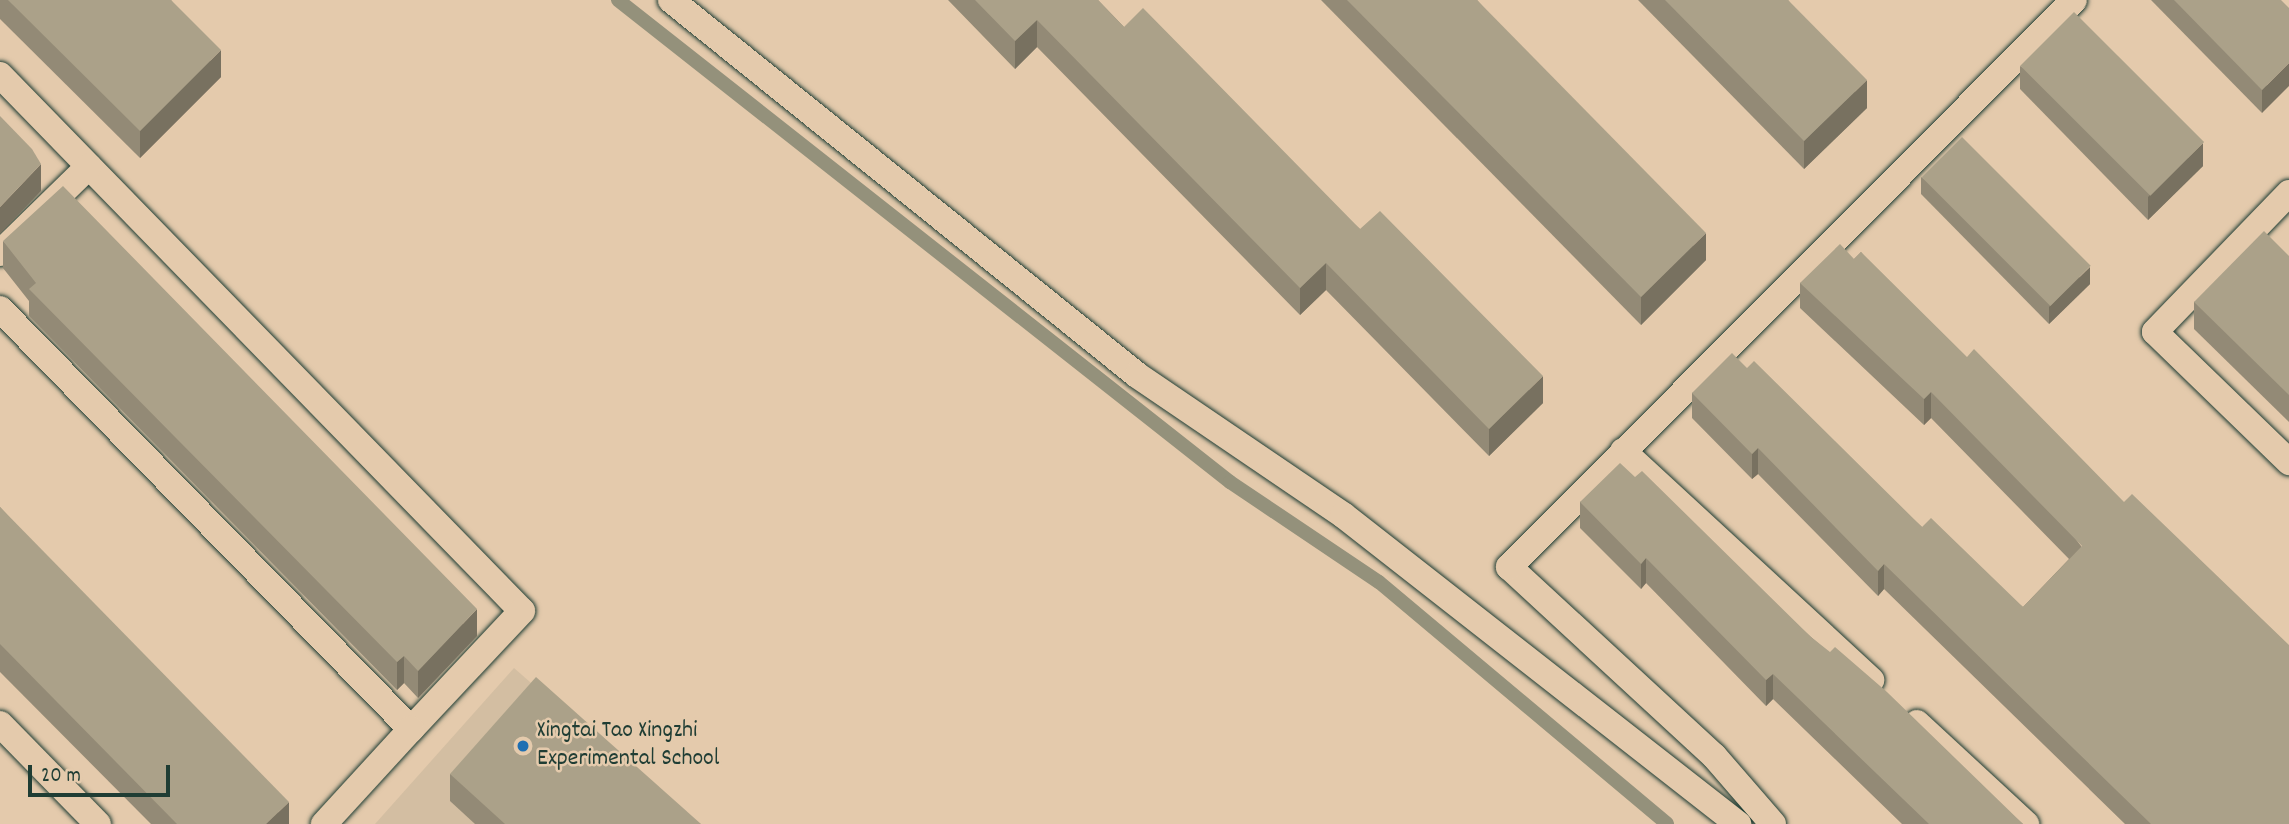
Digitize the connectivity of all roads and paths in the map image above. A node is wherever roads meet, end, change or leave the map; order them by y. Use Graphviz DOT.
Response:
graph roads {
  1 [pos="671,0"];
  2 [pos="2074,0"];
  3 [pos="0,75"];
  4 [pos="89,166"];
  5 [pos="2289,193"];
  6 [pos="0,253"];
  7 [pos="0,309"];
  8 [pos="1623,451"];
  9 [pos="2289,462"];
  10 [pos="0,724"];
  11 [pos="411,729"];
  12 [pos="98,824"];
  13 [pos="324,824"];
  14 [pos="1738,824"];
  15 [pos="1773,824"];
  16 [pos="2026,824"];
  1 -- 14 [label="lane"];
  2 -- 8 [label="lane"];
  3 -- 4 [label="lane"];
  4 -- 6 [label="lane"];
  4 -- 11 [label="lane"];
  5 -- 9 [label="lane"];
  7 -- 11 [label="lane"];
  8 -- 15 [label="lane"];
  8 -- 16 [label="lane"];
  10 -- 12 [label="lane"];
  11 -- 13 [label="lane"];
}
